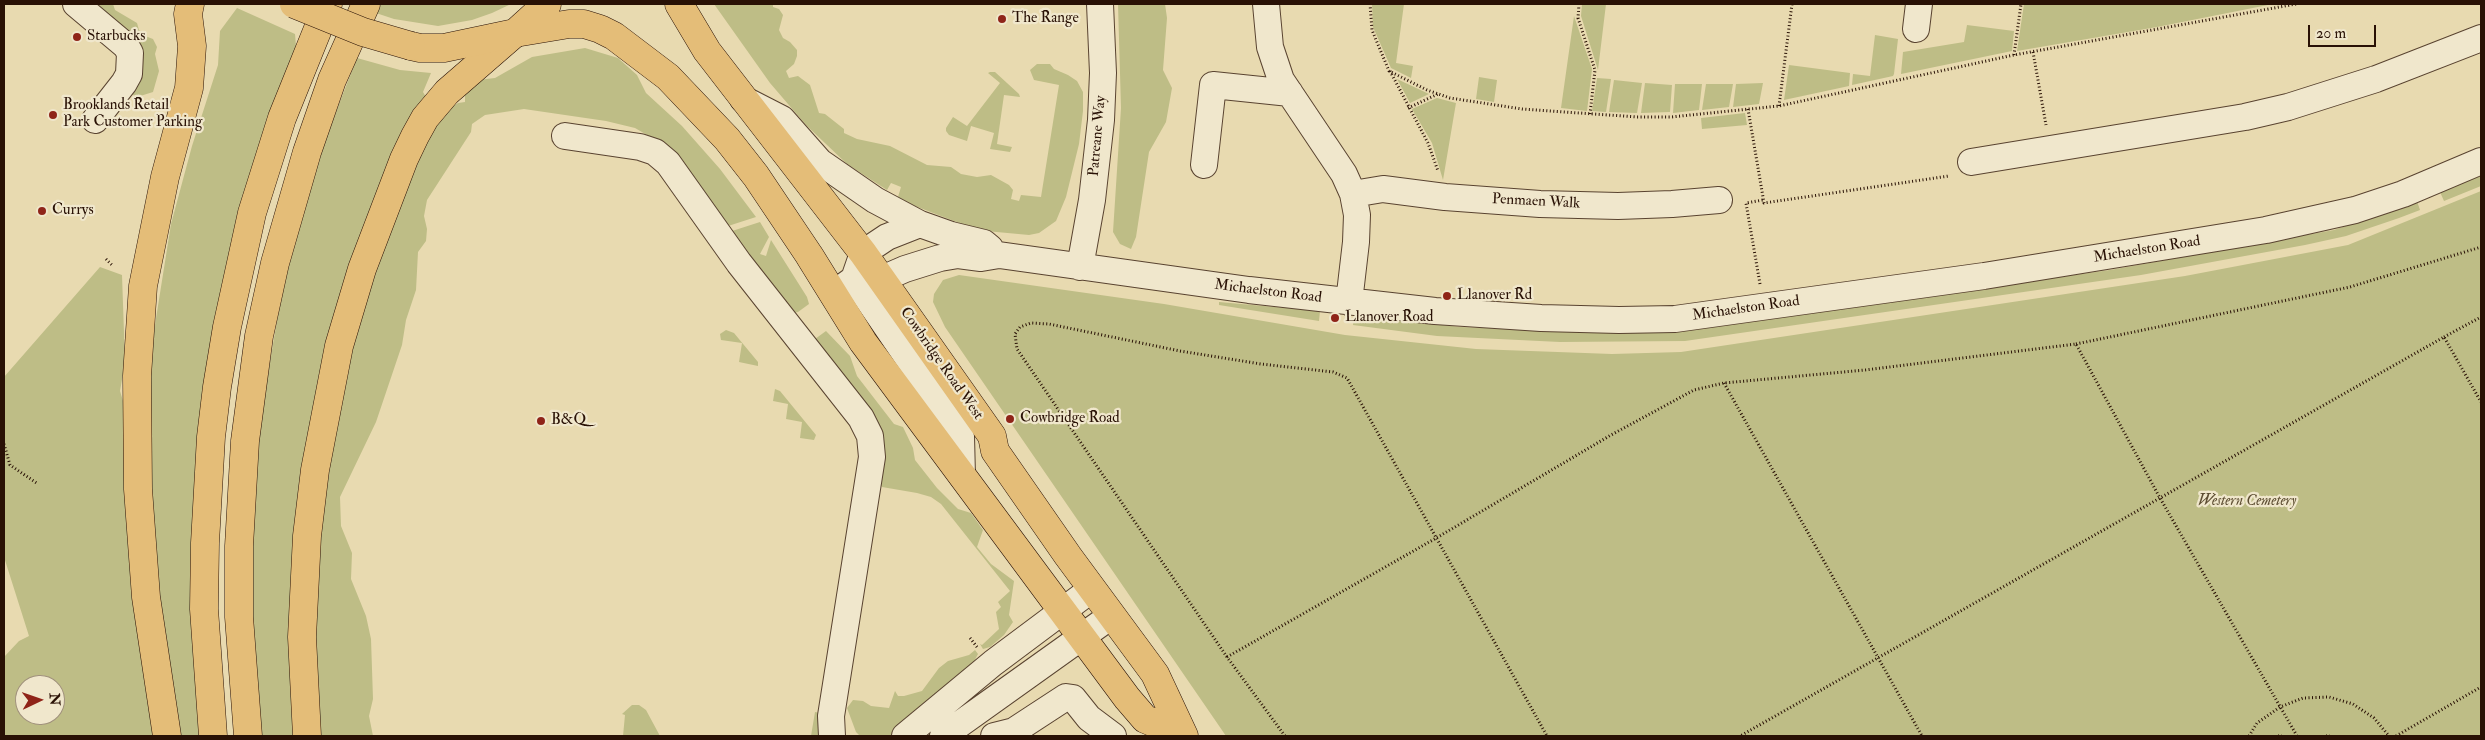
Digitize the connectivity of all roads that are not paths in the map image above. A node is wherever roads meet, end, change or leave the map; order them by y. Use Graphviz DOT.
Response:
graph roads {
  1 [pos="76,4"];
  2 [pos="294,4"];
  3 [pos="328,4"];
  4 [pos="366,4"];
  5 [pos="547,4"];
  6 [pos="679,4"];
  7 [pos="1100,4"];
  8 [pos="1266,4"];
  9 [pos="183,7"];
  10 [pos="515,33"];
  11 [pos="2481,38"];
  12 [pos="1290,93"];
  13 [pos="742,99"];
  14 [pos="94,120"];
  15 [pos="565,136"];
  16 [pos="2481,161"];
  17 [pos="1971,162"];
  18 [pos="1204,165"];
  19 [pos="1353,194"];
  20 [pos="1719,200"];
  21 [pos="920,224"];
  22 [pos="863,253"];
  23 [pos="999,254"];
  24 [pos="1080,267"];
  25 [pos="882,279"];
  26 [pos="844,287"];
  27 [pos="1349,302"];
  28 [pos="1092,589"];
  29 [pos="1063,611"];
  30 [pos="1111,616"];
  31 [pos="1082,638"];
  32 [pos="167,736"];
  33 [pos="213,736"];
  34 [pos="248,736"];
  35 [pos="307,736"];
  36 [pos="832,736"];
  37 [pos="905,736"];
  38 [pos="943,736"];
  39 [pos="994,736"];
  40 [pos="1113,736"];
  41 [pos="1184,736"];
  1 -- 14 [label="street"];
  2 -- 10 [label="main road, Cowbridge Road West, bridge"];
  3 -- 33 [label="main road"];
  4 -- 34 [label="main road"];
  5 -- 10 [label="main road"];
  6 -- 13 [label="main road, Cowbridge Road West"];
  7 -- 24 [label="street, Patreane Way"];
  8 -- 12 [label="street"];
  9 -- 32 [label="main road"];
  10 -- 26 [label="main road, Cowbridge Road West"];
  10 -- 35 [label="main road"];
  11 -- 17 [label="street"];
  12 -- 18 [label="street"];
  12 -- 19 [label="street"];
  13 -- 21 [label="street, Michaelston Road"];
  13 -- 22 [label="main road, Cowbridge Road West"];
  15 -- 36 [label="street"];
  16 -- 27 [label="street, Michaelston Road"];
  19 -- 20 [label="street, Penmaen Walk"];
  19 -- 27 [label="street"];
  21 -- 22 [label="street"];
  21 -- 23 [label="street, Michaelston Road"];
  22 -- 25 [label="main road, Cowbridge Road West"];
  22 -- 26 [label="street"];
  23 -- 24 [label="street, Michaelston Road"];
  23 -- 25 [label="street, Michaelston Road"];
  24 -- 27 [label="street, Michaelston Road"];
  25 -- 26 [label="street, Michaelston Road"];
  25 -- 28 [label="main road, Cowbridge Road West"];
  26 -- 29 [label="main road, Cowbridge Road West"];
  28 -- 29 [label="street"];
  28 -- 30 [label="main road, Cowbridge Road West"];
  29 -- 31 [label="main road, Cowbridge Road West"];
  29 -- 37 [label="street"];
  30 -- 31 [label="street"];
  30 -- 41 [label="main road, Cowbridge Road West"];
  31 -- 38 [label="street"];
  31 -- 41 [label="main road, Cowbridge Road West"];
  39 -- 40 [label="street"];
}
